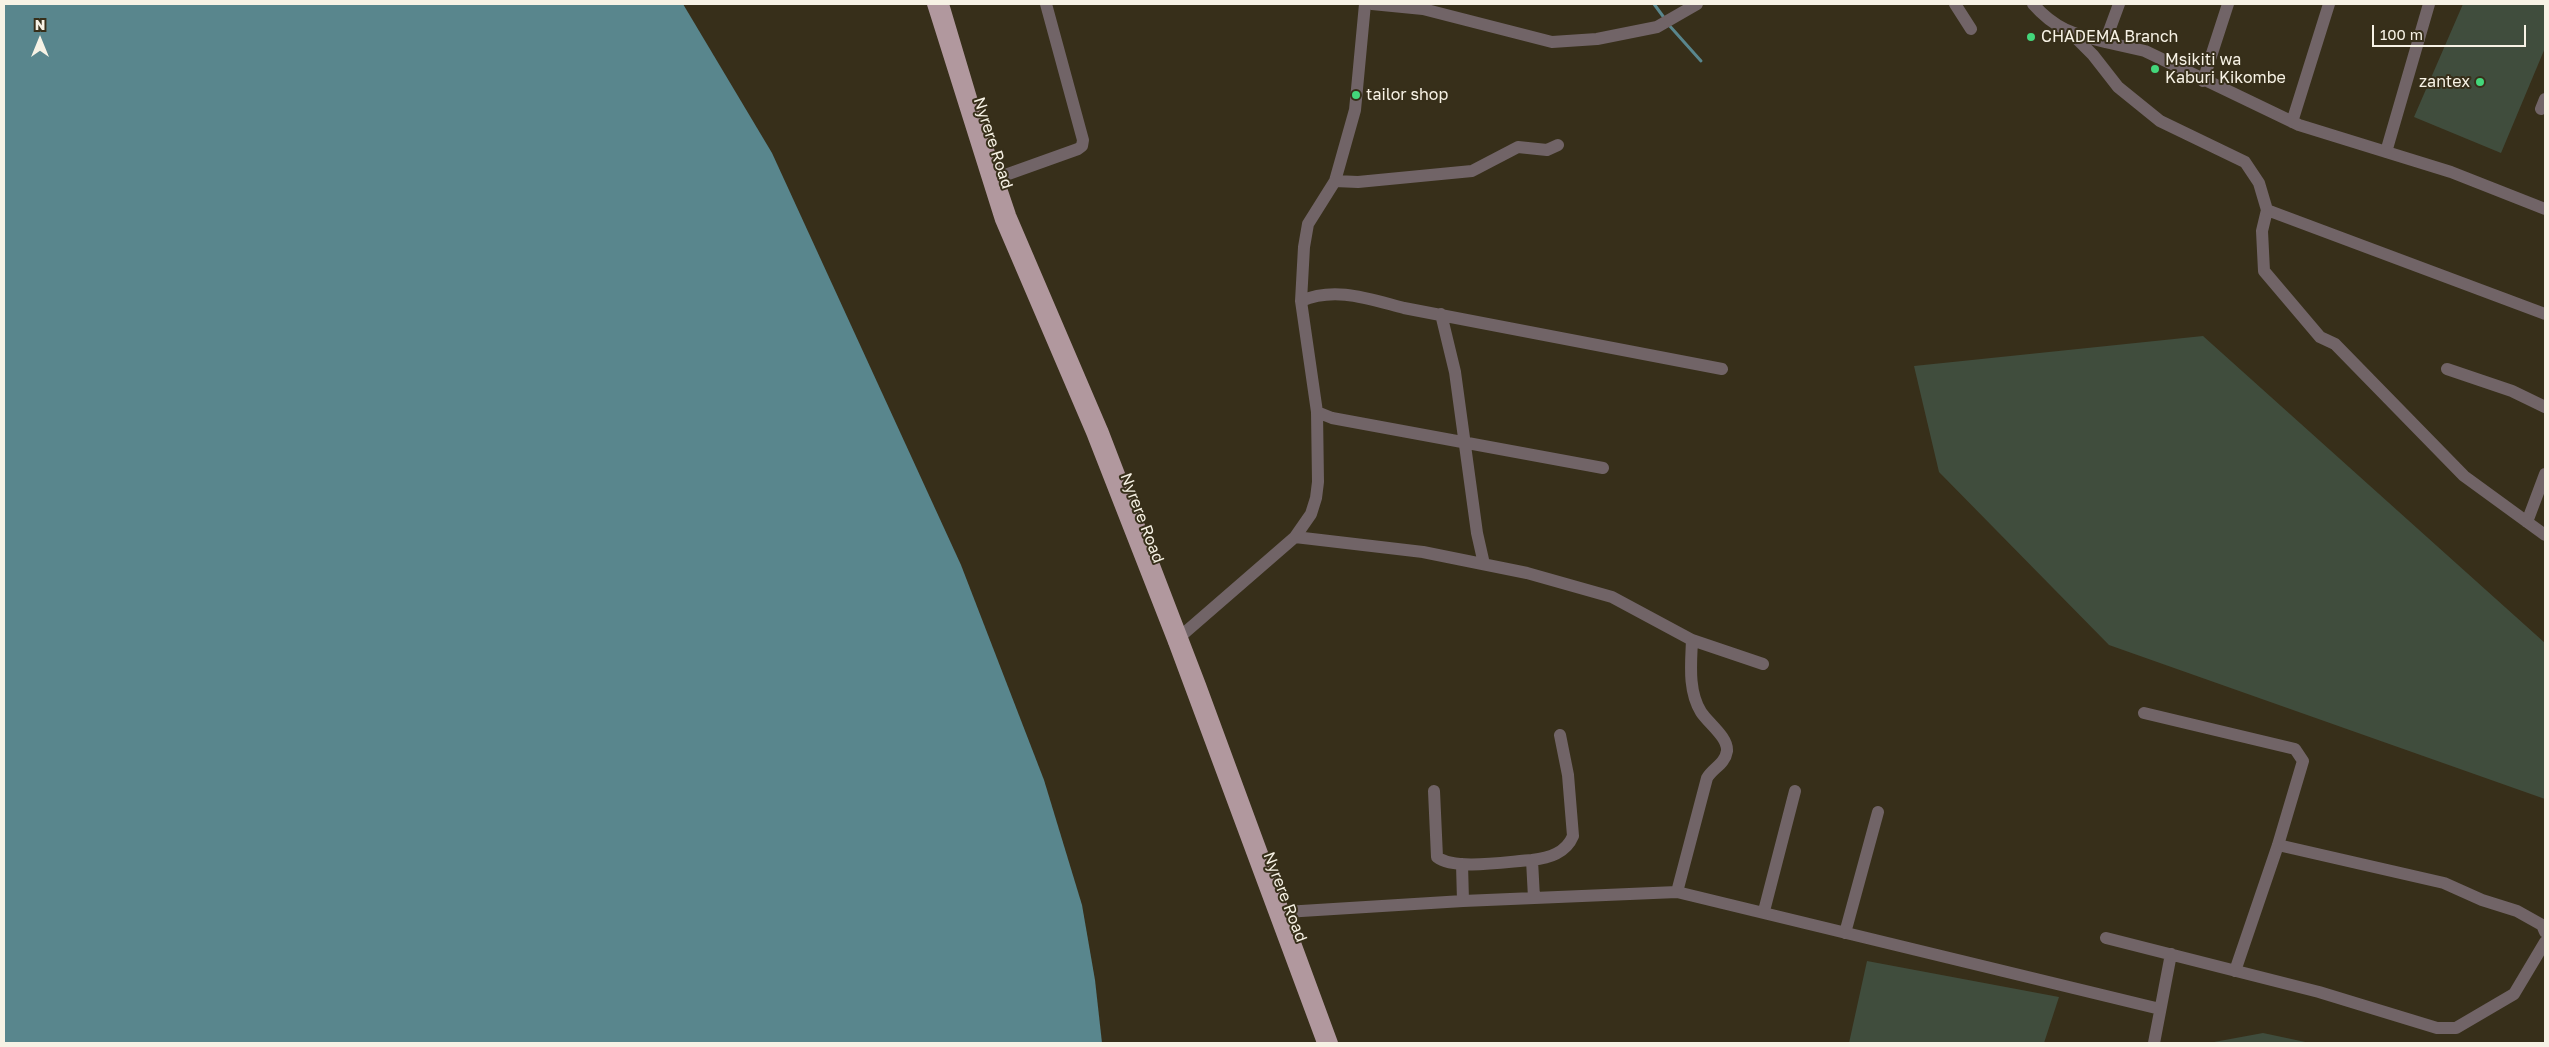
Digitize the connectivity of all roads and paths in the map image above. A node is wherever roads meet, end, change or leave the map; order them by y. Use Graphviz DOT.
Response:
graph roads {
  1 [pos="933,4"];
  2 [pos="943,4"];
  3 [pos="1046,4"];
  4 [pos="1365,4"];
  5 [pos="1372,4"];
  6 [pos="1697,4"];
  7 [pos="1955,4"];
  8 [pos="2033,4"];
  9 [pos="2119,4"];
  10 [pos="2228,4"];
  11 [pos="2329,4"];
  12 [pos="2429,4"];
  13 [pos="1970,29"];
  14 [pos="2072,34"];
  15 [pos="2105,42"];
  16 [pos="2203,81"];
  17 [pos="2292,122"];
  18 [pos="1558,145"];
  19 [pos="2386,152"];
  20 [pos="997,178"];
  21 [pos="1335,181"];
  22 [pos="2545,209"];
  23 [pos="2267,210"];
  24 [pos="1301,300"];
  25 [pos="1441,314"];
  26 [pos="2545,314"];
  27 [pos="1722,369"];
  28 [pos="2446,369"];
  29 [pos="2545,407"];
  30 [pos="1317,412"];
  31 [pos="1464,442"];
  32 [pos="1603,468"];
  33 [pos="2545,474"];
  34 [pos="2527,522"];
  35 [pos="2545,535"];
  36 [pos="1295,537"];
  37 [pos="1484,564"];
  38 [pos="1178,639"];
  39 [pos="1692,640"];
  40 [pos="1762,664"];
  41 [pos="2144,713"];
  42 [pos="1560,735"];
  43 [pos="1434,791"];
  44 [pos="1795,791"];
  45 [pos="1878,812"];
  46 [pos="2278,845"];
  47 [pos="1532,860"];
  48 [pos="1462,864"];
  49 [pos="1677,892"];
  50 [pos="1534,898"];
  51 [pos="1463,901"];
  52 [pos="1764,911"];
  53 [pos="1285,912"];
  54 [pos="2545,932"];
  55 [pos="1845,934"];
  56 [pos="2106,938"];
  57 [pos="2545,942"];
  58 [pos="2171,954"];
  59 [pos="2235,970"];
  60 [pos="2160,1009"];
  61 [pos="1323,1043"];
  62 [pos="1332,1043"];
  63 [pos="2154,1043"];
  1 -- 38 [label="main road, Nyrere Road"];
  2 -- 20 [label="main road, Nyrere Road"];
  3 -- 20 [label="street"];
  4 -- 21 [label="street"];
  5 -- 6 [label="street"];
  7 -- 13 [label="street"];
  8 -- 14 [label="street"];
  9 -- 15 [label="street"];
  10 -- 16 [label="street"];
  11 -- 17 [label="street"];
  12 -- 19 [label="street"];
  14 -- 15 [label="street"];
  14 -- 23 [label="street"];
  15 -- 16 [label="street"];
  16 -- 17 [label="street"];
  17 -- 19 [label="street"];
  18 -- 21 [label="street"];
  19 -- 22 [label="street"];
  20 -- 38 [label="main road, Nyrere Road"];
  21 -- 24 [label="street"];
  23 -- 26 [label="street"];
  23 -- 34 [label="street"];
  24 -- 25 [label="street"];
  24 -- 30 [label="street"];
  25 -- 27 [label="street"];
  25 -- 31 [label="street"];
  28 -- 29 [label="street"];
  30 -- 31 [label="street"];
  30 -- 36 [label="street"];
  31 -- 32 [label="street"];
  31 -- 37 [label="street"];
  33 -- 34 [label="street"];
  34 -- 35 [label="street"];
  36 -- 37 [label="street"];
  36 -- 38 [label="street"];
  37 -- 39 [label="street"];
  38 -- 53 [label="main road, Nyrere Road"];
  38 -- 61 [label="main road, Nyrere Road"];
  39 -- 40 [label="street"];
  39 -- 49 [label="street"];
  41 -- 46 [label="street"];
  42 -- 47 [label="street"];
  43 -- 48 [label="street"];
  44 -- 52 [label="street"];
  45 -- 55 [label="street"];
  46 -- 54 [label="street"];
  46 -- 59 [label="street"];
  47 -- 48 [label="street"];
  47 -- 50 [label="street"];
  48 -- 51 [label="street"];
  49 -- 50 [label="street"];
  49 -- 52 [label="street"];
  50 -- 51 [label="street"];
  51 -- 53 [label="street"];
  52 -- 55 [label="street"];
  53 -- 62 [label="main road, Nyrere Road"];
  55 -- 60 [label="street"];
  56 -- 58 [label="street"];
  57 -- 59 [label="street"];
  58 -- 59 [label="street"];
  58 -- 60 [label="street"];
  60 -- 63 [label="street"];
}
